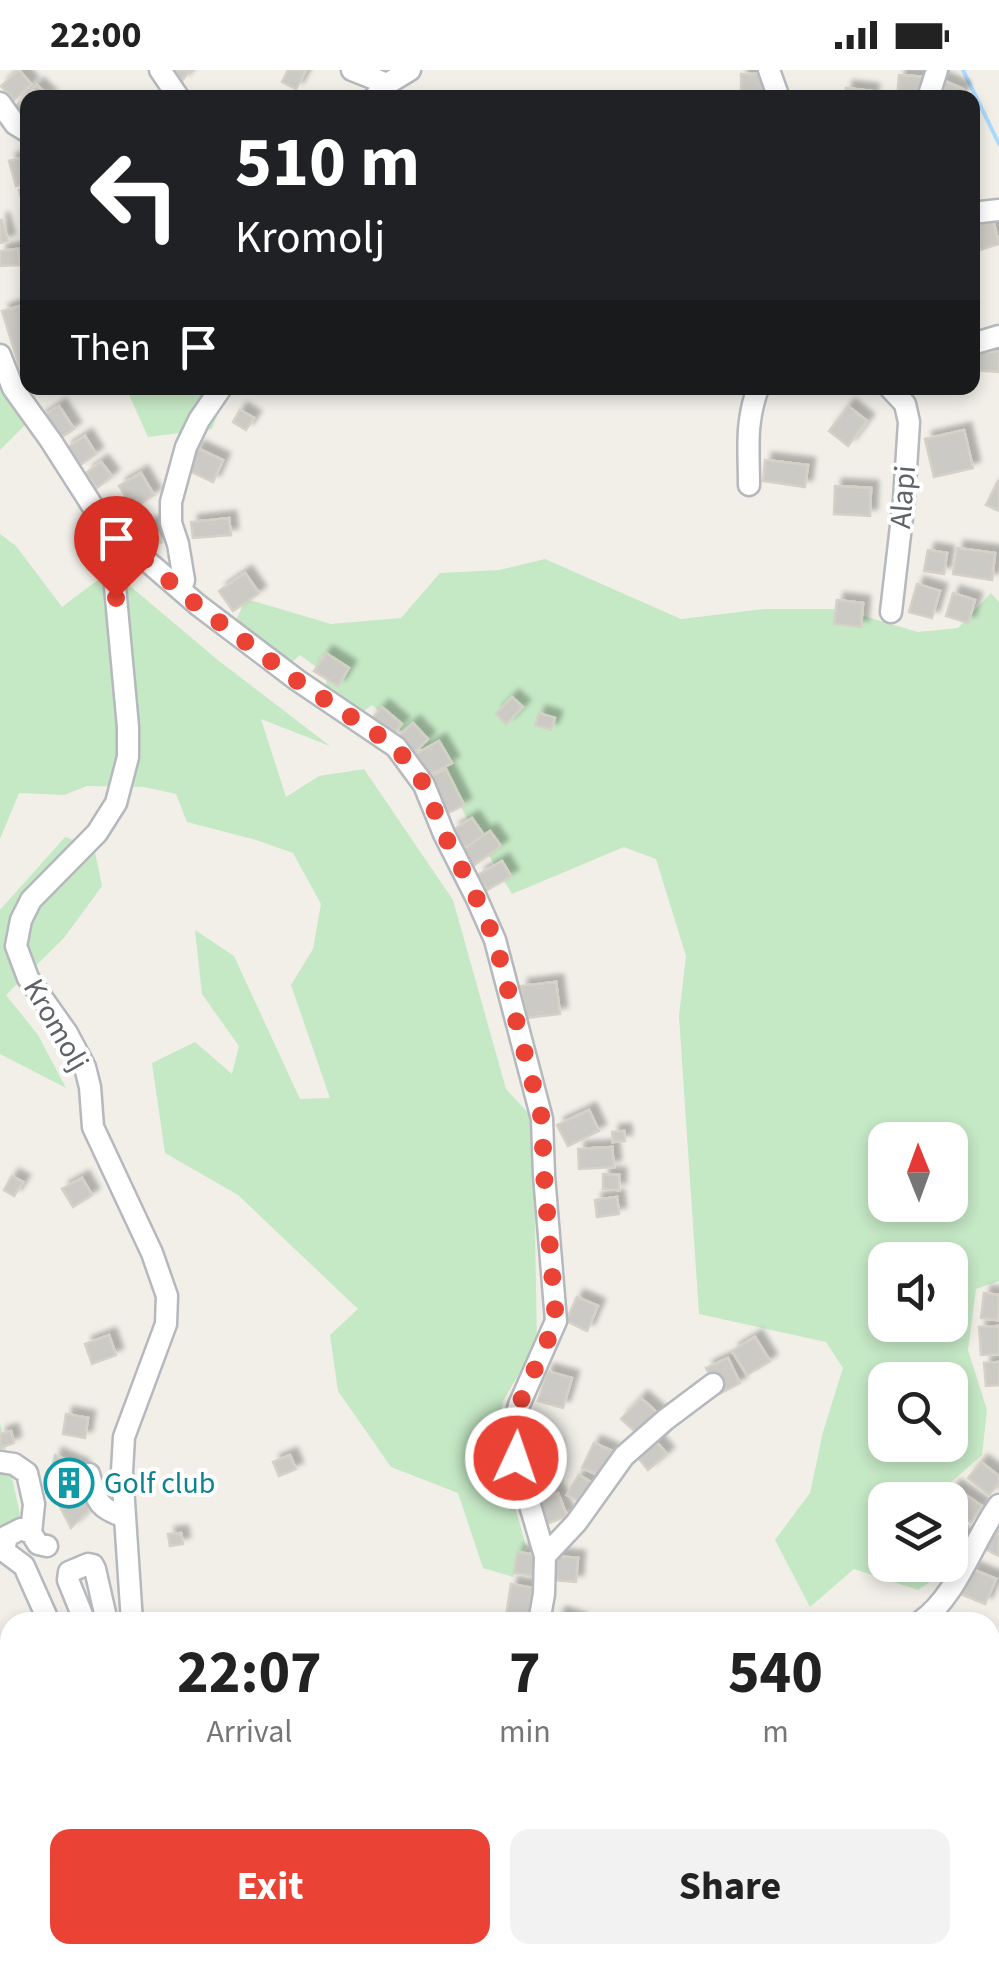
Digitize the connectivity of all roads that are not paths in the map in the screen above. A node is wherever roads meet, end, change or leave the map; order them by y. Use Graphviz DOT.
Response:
graph roads {
  1 [pos="352,70"];
  2 [pos="410,70"];
  3 [pos="380,90"];
  4 [pos="382,90"];
  5 [pos="0,103"];
  6 [pos="20,127"];
  7 [pos="0,355"];
  8 [pos="216,395"];
  9 [pos="755,395"];
  10 [pos="897,395"];
  11 [pos="749,485"];
  12 [pos="104,524"];
  13 [pos="181,590"];
  14 [pos="891,612"];
  15 [pos="713,1384"];
  16 [pos="0,1462"];
  17 [pos="89,1474"];
  18 [pos="999,1505"];
  19 [pos="125,1516"];
  20 [pos="545,1556"];
  21 [pos="45,1612"];
  22 [pos="81,1612"];
  23 [pos="106,1612"];
  24 [pos="131,1612"];
  25 [pos="541,1612"];
  26 [pos="930,1612"];
  1 -- 3 [label="street"];
  2 -- 4 [label="street"];
  5 -- 6 [label="street"];
  7 -- 12 [label="street, Kromolj"];
  8 -- 13 [label="street"];
  9 -- 11 [label="street"];
  10 -- 14 [label="street, Alapi"];
  12 -- 13 [label="street"];
  12 -- 19 [label="street, Kromolj"];
  13 -- 20 [label="street"];
  15 -- 20 [label="street"];
  16 -- 21 [label="street"];
  17 -- 19 [label="street"];
  18 -- 26 [label="street"];
  19 -- 24 [label="street, Kromolj"];
  20 -- 25 [label="street"];
  22 -- 23 [label="street"];
}
